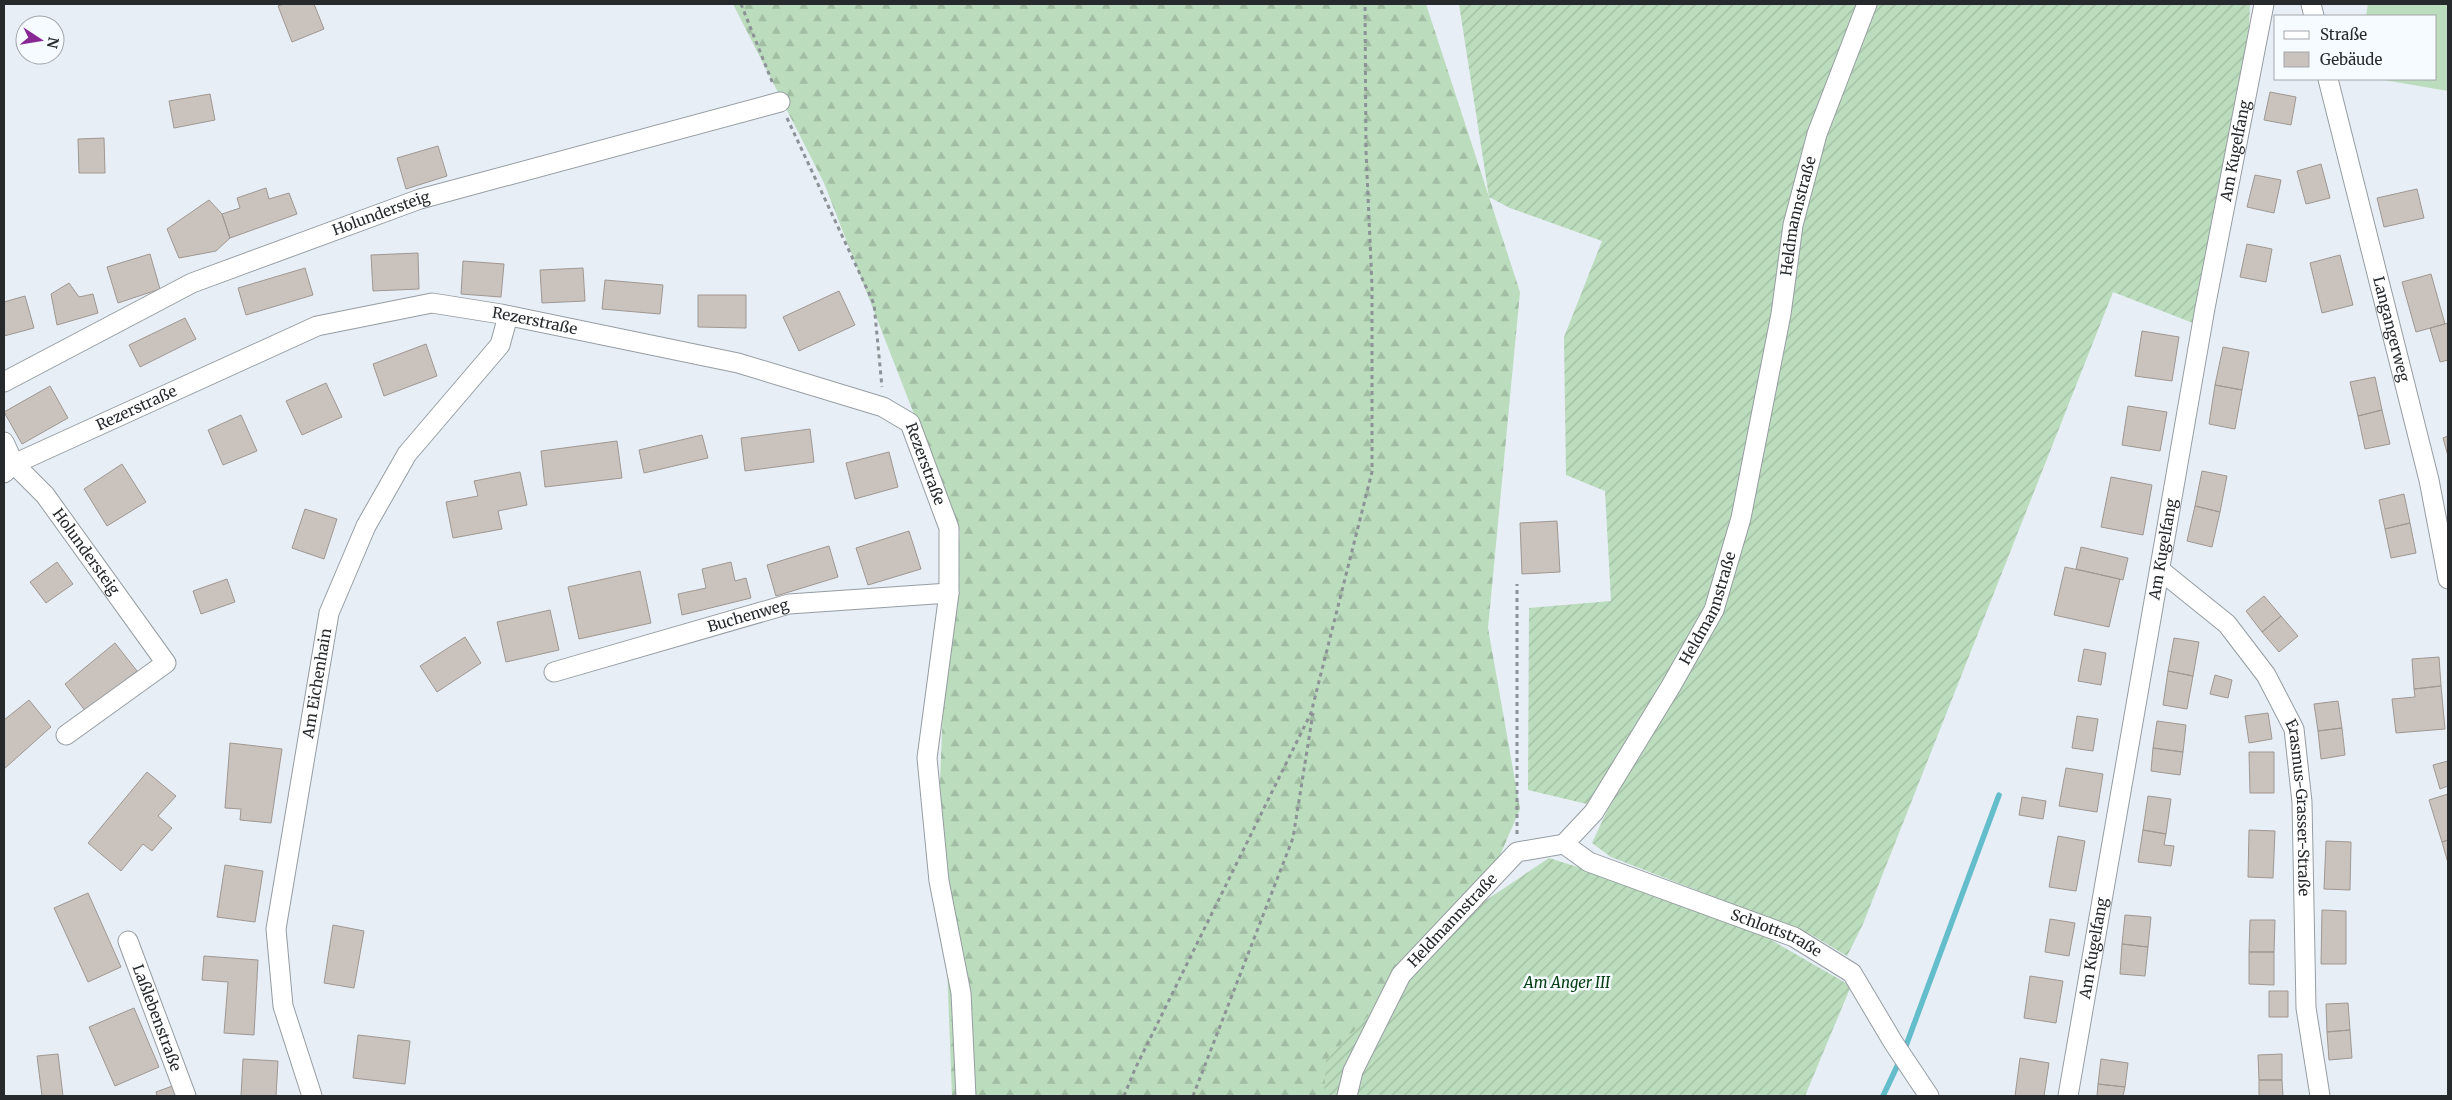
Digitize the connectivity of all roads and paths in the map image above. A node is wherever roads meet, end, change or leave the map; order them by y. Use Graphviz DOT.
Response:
graph roads {
  1 [pos="741,4"];
  2 [pos="1365,4"];
  3 [pos="1867,4"];
  4 [pos="2264,4"];
  5 [pos="2328,80"];
  6 [pos="780,102"];
  7 [pos="508,316"];
  8 [pos="4,382"];
  9 [pos="884,408"];
  10 [pos="4,442"];
  11 [pos="9,468"];
  12 [pos="2160,570"];
  13 [pos="2448,579"];
  14 [pos="1517,584"];
  15 [pos="949,593"];
  16 [pos="554,672"];
  17 [pos="1316,693"];
  18 [pos="66,735"];
  19 [pos="1564,844"];
  20 [pos="1517,852"];
  21 [pos="128,941"];
  22 [pos="186,1096"];
  23 [pos="312,1096"];
  24 [pos="966,1096"];
  25 [pos="1124,1096"];
  26 [pos="1193,1096"];
  27 [pos="1347,1096"];
  28 [pos="1929,1096"];
  29 [pos="2068,1096"];
  30 [pos="2320,1096"];
  1 -- 6 [label="path"];
  2 -- 17 [label="path"];
  3 -- 19 [label="street, Heldmannstraße"];
  4 -- 12 [label="street, Am Kugelfang"];
  5 -- 13 [label="street, Langangerweg"];
  6 -- 8 [label="street, Holundersteig"];
  6 -- 9 [label="path"];
  7 -- 9 [label="street, Rezerstraße"];
  7 -- 11 [label="street, Rezerstraße"];
  7 -- 23 [label="street, Am Eichenhain"];
  9 -- 15 [label="street, Rezerstraße"];
  10 -- 11 [label="street, Holundersteig"];
  11 -- 18 [label="street, Holundersteig"];
  12 -- 29 [label="street, Am Kugelfang"];
  12 -- 30 [label="street, Erasmus-Grasser-Straße"];
  14 -- 20 [label="path"];
  15 -- 16 [label="street, Buchenweg"];
  15 -- 24 [label="street, Rezerstraße"];
  17 -- 25 [label="path"];
  17 -- 26 [label="path"];
  19 -- 20 [label="street"];
  19 -- 28 [label="street, Schlottstraße"];
  20 -- 27 [label="street, Heldmannstraße"];
  21 -- 22 [label="street, Laßlebenstraße"];
}
